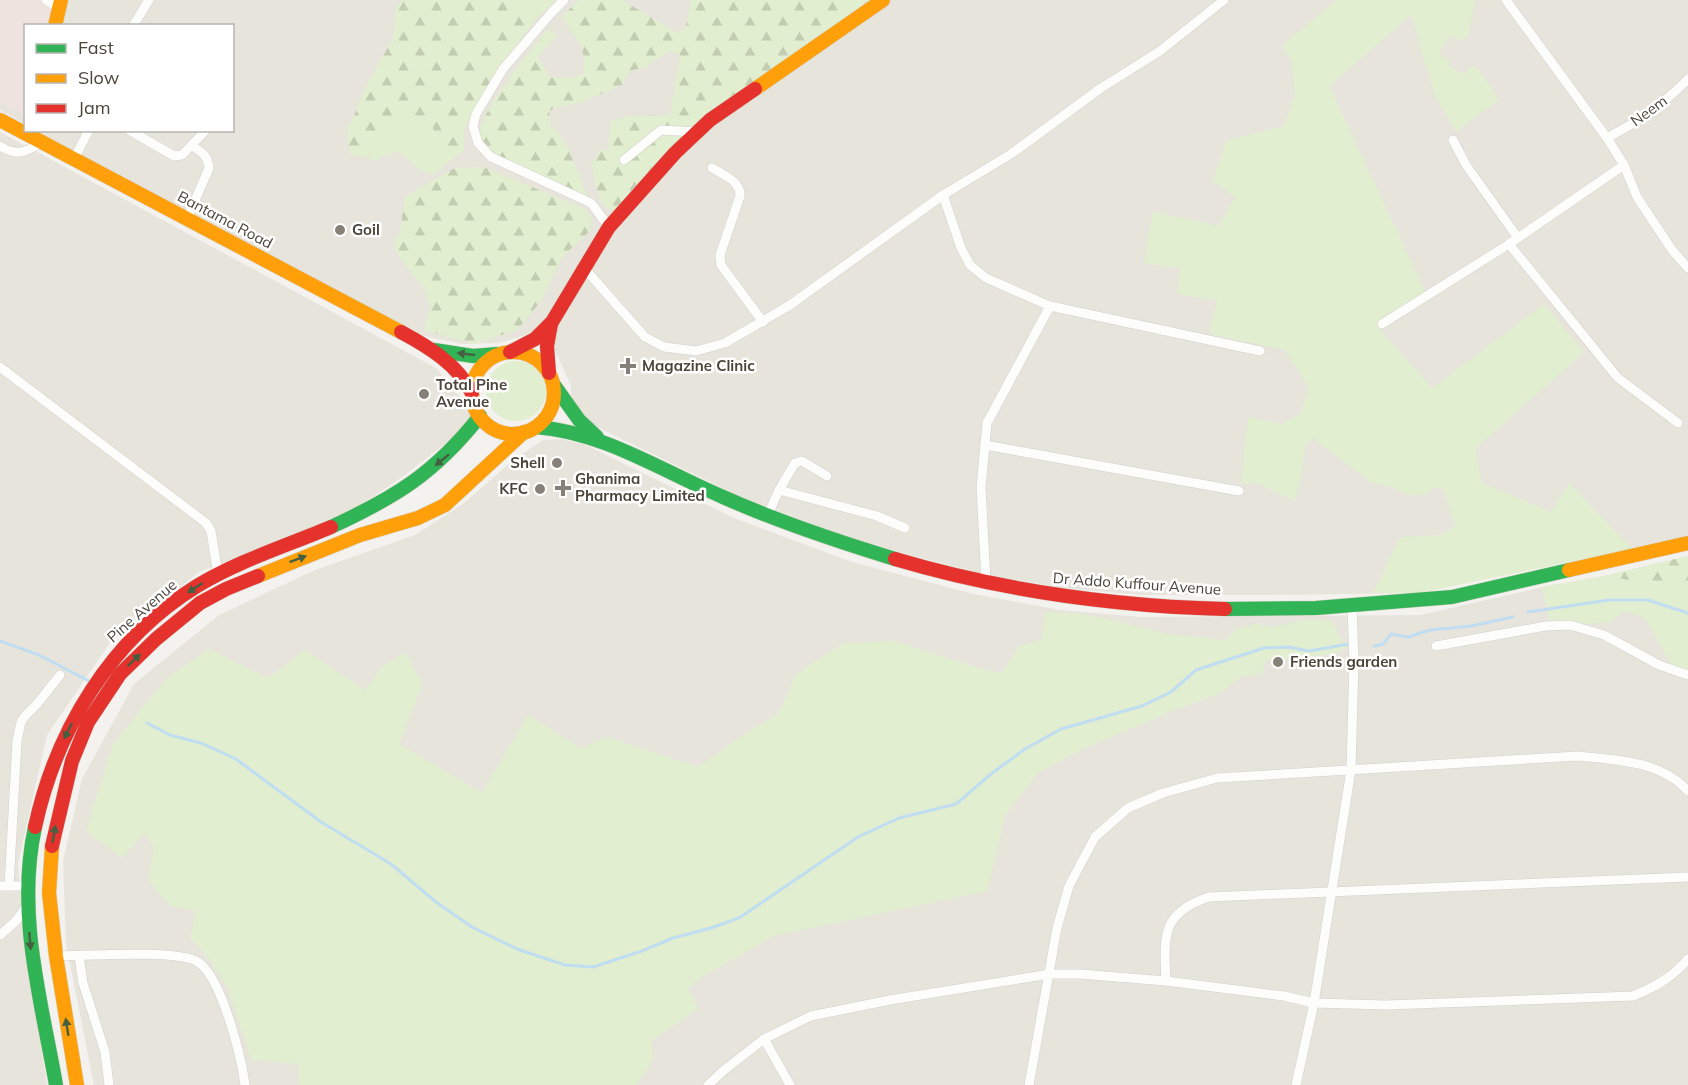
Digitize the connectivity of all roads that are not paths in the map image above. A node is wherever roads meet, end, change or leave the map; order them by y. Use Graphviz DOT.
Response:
graph roads {
  1 [pos="149,0"];
  2 [pos="564,0"];
  3 [pos="883,0"];
  4 [pos="1224,0"];
  5 [pos="1506,0"];
  6 [pos="55,2"];
  7 [pos="55,24"];
  8 [pos="134,24"];
  9 [pos="1688,79"];
  10 [pos="0,120"];
  11 [pos="24,131"];
  12 [pos="26,132"];
  13 [pos="87,132"];
  14 [pos="132,132"];
  15 [pos="204,132"];
  16 [pos="698,132"];
  17 [pos="1607,138"];
  18 [pos="1453,140"];
  19 [pos="42,142"];
  20 [pos="0,146"];
  21 [pos="192,146"];
  22 [pos="74,159"];
  23 [pos="624,159"];
  24 [pos="1624,165"];
  25 [pos="712,168"];
  26 [pos="943,195"];
  27 [pos="187,219"];
  28 [pos="609,227"];
  29 [pos="1518,238"];
  30 [pos="1509,244"];
  31 [pos="1688,268"];
  32 [pos="585,269"];
  33 [pos="1050,306"];
  34 [pos="552,322"];
  35 [pos="763,322"];
  36 [pos="1382,324"];
  37 [pos="434,350"];
  38 [pos="1260,351"];
  39 [pos="504,353"];
  40 [pos="0,367"];
  41 [pos="551,379"];
  42 [pos="472,393"];
  43 [pos="480,416"];
  44 [pos="1678,423"];
  45 [pos="530,430"];
  46 [pos="603,442"];
  47 [pos="985,445"];
  48 [pos="827,476"];
  49 [pos="779,490"];
  50 [pos="1239,491"];
  51 [pos="767,517"];
  52 [pos="905,528"];
  53 [pos="1688,543"];
  54 [pos="218,575"];
  55 [pos="986,582"];
  56 [pos="1352,605"];
  57 [pos="1436,646"];
  58 [pos="60,675"];
  59 [pos="1688,675"];
  60 [pos="1351,770"];
  61 [pos="1688,791"];
  62 [pos="1688,877"];
  63 [pos="5,886"];
  64 [pos="27,886"];
  65 [pos="1331,892"];
  66 [pos="27,906"];
  67 [pos="0,935"];
  68 [pos="56,956"];
  69 [pos="79,956"];
  70 [pos="1688,959"];
  71 [pos="1050,974"];
  72 [pos="1166,981"];
  73 [pos="1314,1003"];
  74 [pos="764,1039"];
  75 [pos="56,1085"];
  76 [pos="77,1085"];
  77 [pos="109,1085"];
  78 [pos="245,1085"];
  79 [pos="708,1085"];
  80 [pos="790,1085"];
  81 [pos="1029,1085"];
  82 [pos="1296,1085"];
  1 -- 8 [label="street"];
  2 -- 28 [label="street"];
  3 -- 16 [label="main road"];
  4 -- 26 [label="street"];
  5 -- 17 [label="street"];
  6 -- 7 [label="main road"];
  9 -- 17 [label="street, Neem"];
  10 -- 11 [label="main road, Bantama Road"];
  12 -- 19 [label="main road, Bantama Road"];
  13 -- 22 [label="street"];
  14 -- 21 [label="street"];
  15 -- 21 [label="street"];
  16 -- 23 [label="street"];
  16 -- 28 [label="main road"];
  17 -- 24 [label="street"];
  18 -- 29 [label="street"];
  19 -- 20 [label="street"];
  19 -- 22 [label="main road, Bantama Road"];
  21 -- 27 [label="street"];
  22 -- 27 [label="main road, Bantama Road"];
  24 -- 29 [label="street"];
  24 -- 31 [label="street"];
  25 -- 35 [label="street"];
  26 -- 33 [label="street"];
  26 -- 35 [label="street"];
  27 -- 37 [label="main road, Bantama Road"];
  28 -- 32 [label="main road"];
  29 -- 30 [label="street"];
  30 -- 36 [label="street"];
  30 -- 44 [label="street"];
  32 -- 34 [label="main road"];
  32 -- 35 [label="street"];
  33 -- 38 [label="street"];
  33 -- 47 [label="street"];
  34 -- 39 [label="main road"];
  34 -- 41 [label="main road"];
  39 -- 37 [label="main road, one-way"];
  37 -- 42 [label="main road"];
  39 -- 41 [label="main road"];
  39 -- 42 [label="main road"];
  40 -- 54 [label="street"];
  41 -- 45 [label="main road"];
  41 -- 46 [label="main road"];
  42 -- 43 [label="main road"];
  43 -- 45 [label="main road"];
  43 -- 54 [label="main road, Pine Avenue, one-way"];
  45 -- 46 [label="main road"];
  68 -- 45 [label="main road, one-way"];
  46 -- 51 [label="main road, Dr Addo Kuffour Avenue"];
  47 -- 50 [label="street"];
  47 -- 55 [label="street"];
  48 -- 49 [label="street"];
  49 -- 51 [label="street"];
  49 -- 52 [label="street"];
  51 -- 55 [label="main road, Dr Addo Kuffour Avenue"];
  53 -- 56 [label="main road, Dr Addo Kuffour Avenue"];
  54 -- 64 [label="main road, Pine Avenue, one-way"];
  55 -- 56 [label="main road, Dr Addo Kuffour Avenue"];
  56 -- 60 [label="street"];
  57 -- 59 [label="street"];
  58 -- 63 [label="street"];
  60 -- 61 [label="street"];
  60 -- 65 [label="street"];
  60 -- 71 [label="street"];
  62 -- 65 [label="street"];
  63 -- 64 [label="street"];
  64 -- 66 [label="main road, Pine Avenue"];
  65 -- 72 [label="street"];
  65 -- 73 [label="street"];
  66 -- 67 [label="street"];
  66 -- 75 [label="main road, Pine Avenue, one-way"];
  68 -- 69 [label="street"];
  76 -- 68 [label="main road, one-way"];
  69 -- 77 [label="street"];
  69 -- 78 [label="street"];
  70 -- 73 [label="street"];
  71 -- 72 [label="street"];
  71 -- 74 [label="street"];
  71 -- 81 [label="street"];
  72 -- 73 [label="street"];
  73 -- 82 [label="street"];
  74 -- 79 [label="street"];
  74 -- 80 [label="street"];
}
